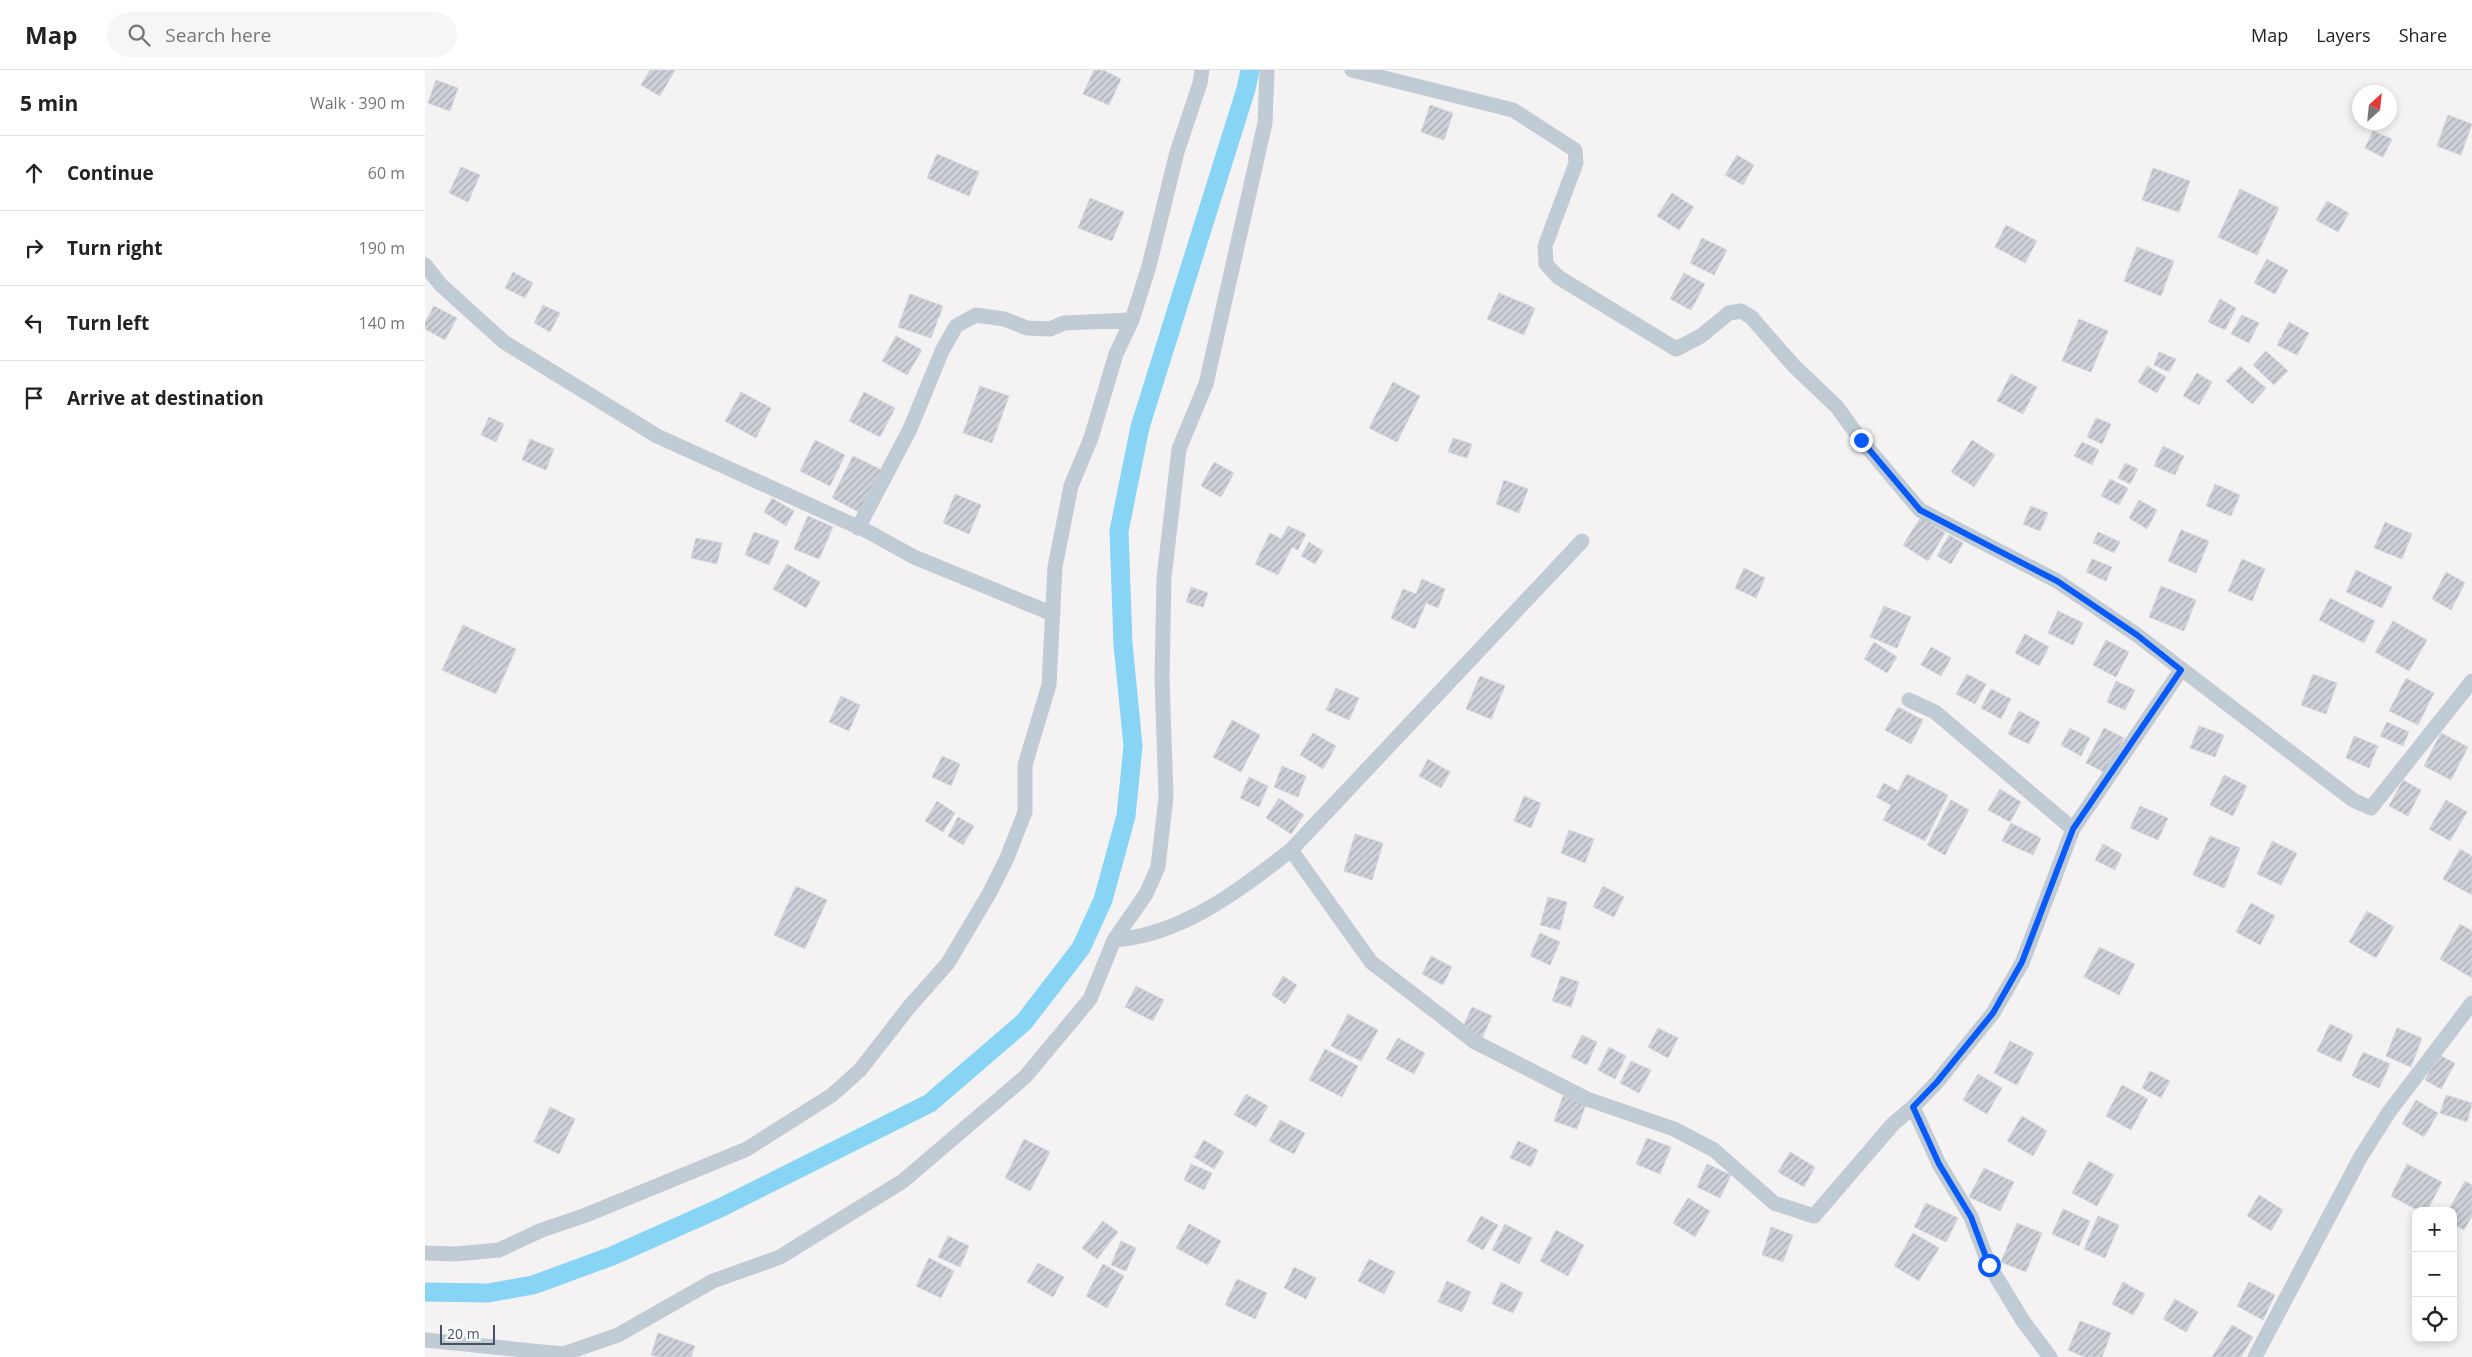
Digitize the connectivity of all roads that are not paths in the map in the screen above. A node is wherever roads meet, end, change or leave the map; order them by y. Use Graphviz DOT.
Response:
graph roads {
  1 [pos="1202,70"];
  2 [pos="1267,70"];
  3 [pos="1352,70"];
  4 [pos="425,264"];
  5 [pos="1132,320"];
  6 [pos="858,528"];
  7 [pos="1582,541"];
  8 [pos="1053,614"];
  9 [pos="2181,670"];
  10 [pos="2472,681"];
  11 [pos="1909,700"];
  12 [pos="2073,829"];
  13 [pos="1291,850"];
  14 [pos="1114,940"];
  15 [pos="2472,1003"];
  16 [pos="1913,1107"];
  17 [pos="425,1253"];
  18 [pos="425,1340"];
  19 [pos="559,1356"];
  20 [pos="2050,1357"];
  21 [pos="2255,1357"];
  1 -- 5 [label="street"];
  2 -- 14 [label="street"];
  3 -- 9 [label="street"];
  4 -- 6 [label="street"];
  5 -- 6 [label="street"];
  5 -- 8 [label="street"];
  6 -- 8 [label="street"];
  7 -- 13 [label="street"];
  8 -- 17 [label="street"];
  9 -- 10 [label="street"];
  9 -- 12 [label="street"];
  11 -- 12 [label="street"];
  12 -- 16 [label="street"];
  13 -- 14 [label="street"];
  13 -- 16 [label="street"];
  14 -- 19 [label="street"];
  15 -- 21 [label="street"];
  16 -- 20 [label="street"];
  18 -- 19 [label="street"];
}
